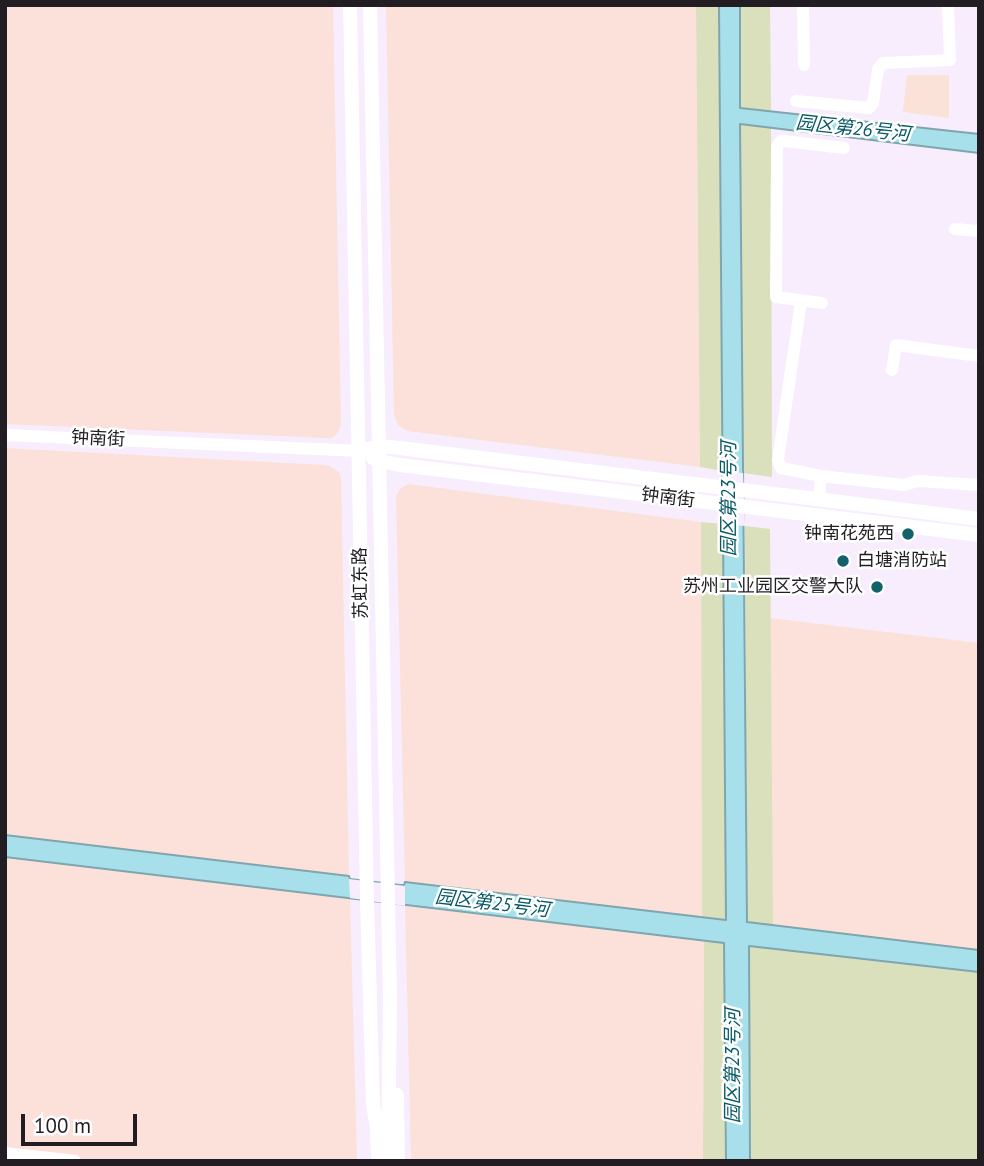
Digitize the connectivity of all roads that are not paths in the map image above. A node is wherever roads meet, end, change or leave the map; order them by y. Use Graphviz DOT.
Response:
graph roads {
  1 [pos="350,5"];
  2 [pos="370,5"];
  3 [pos="803,5"];
  4 [pos="948,5"];
  5 [pos="804,65"];
  6 [pos="796,101"];
  7 [pos="844,148"];
  8 [pos="955,229"];
  9 [pos="979,231"];
  10 [pos="801,301"];
  11 [pos="822,303"];
  12 [pos="979,356"];
  13 [pos="892,370"];
  14 [pos="5,435"];
  15 [pos="380,446"];
  16 [pos="359,452"];
  17 [pos="380,461"];
  18 [pos="821,476"];
  19 [pos="979,485"];
  20 [pos="819,499"];
  21 [pos="979,519"];
  22 [pos="979,535"];
  23 [pos="390,999"];
  24 [pos="373,1105"];
  25 [pos="5,1153"];
  26 [pos="75,1161"];
  27 [pos="369,1161"];
  28 [pos="378,1161"];
  29 [pos="388,1161"];
  30 [pos="398,1161"];
  1 -- 16 [label="main road, 苏虹东路"];
  2 -- 15 [label="main road, 苏虹东路"];
  3 -- 5 [label="street"];
  4 -- 6 [label="street"];
  7 -- 10 [label="street"];
  8 -- 9 [label="street"];
  10 -- 11 [label="street"];
  10 -- 18 [label="street"];
  12 -- 13 [label="street"];
  14 -- 16 [label="street, 钟南街"];
  15 -- 16 [label="main road, 钟南街"];
  15 -- 17 [label="main road, 苏虹东路"];
  15 -- 20 [label="main road, 钟南街"];
  16 -- 17 [label="main road, 钟南街"];
  16 -- 24 [label="main road, 苏虹东路"];
  17 -- 22 [label="main road, 钟南街"];
  17 -- 23 [label="main road, 苏虹东路"];
  18 -- 19 [label="street"];
  18 -- 20 [label="street"];
  20 -- 21 [label="main road, 钟南街"];
  23 -- 29 [label="main road, 苏虹东路"];
  23 -- 30 [label="main road"];
  24 -- 27 [label="main road"];
  24 -- 28 [label="main road, 苏虹东路"];
  25 -- 26 [label="street"];
}
